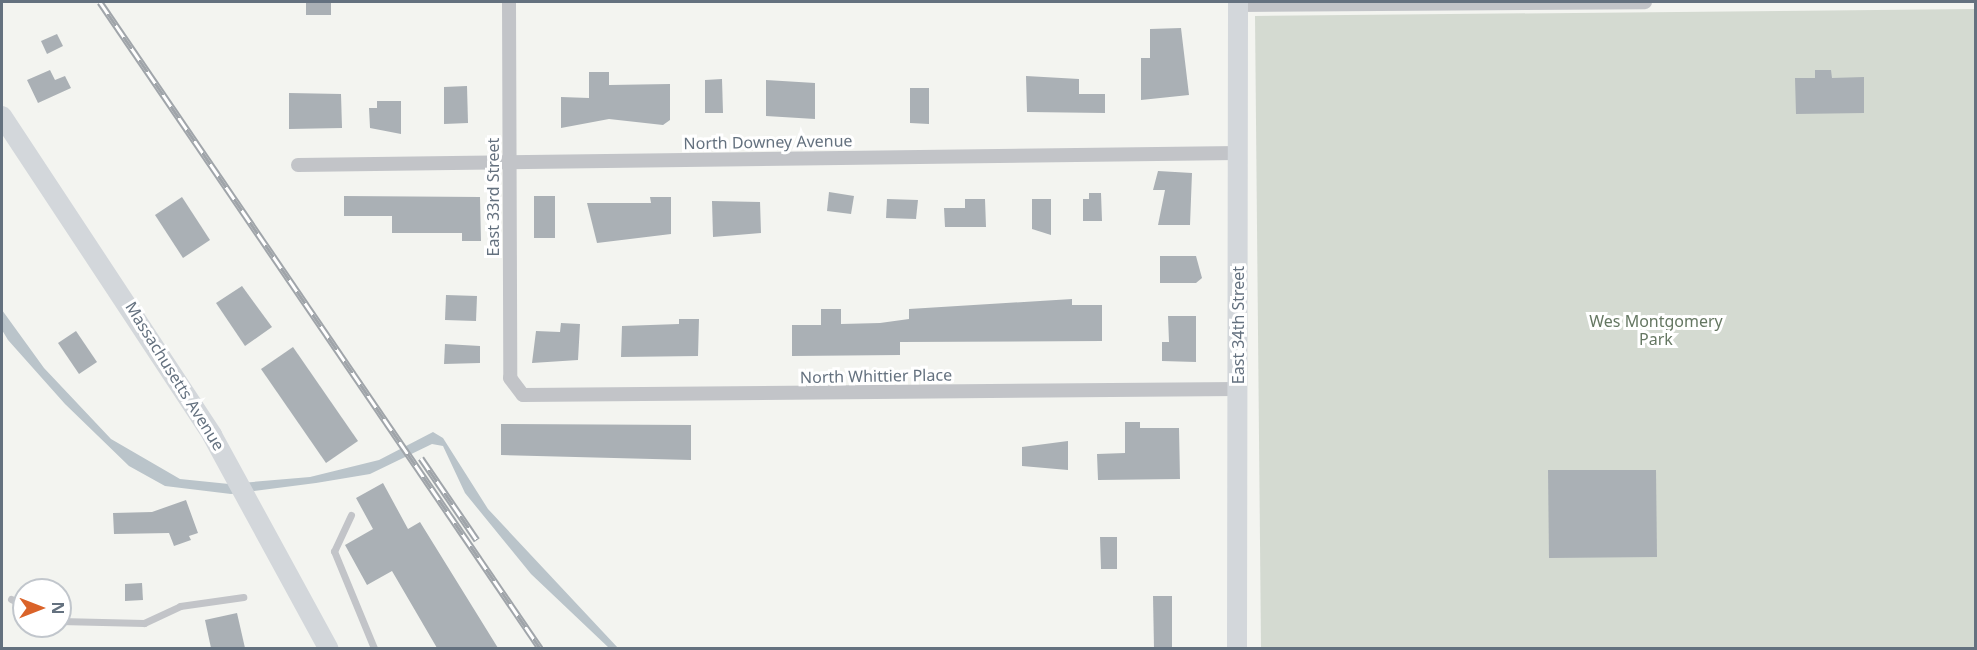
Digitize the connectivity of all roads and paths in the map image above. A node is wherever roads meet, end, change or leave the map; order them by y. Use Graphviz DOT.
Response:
graph roads {
  1 [pos="509,2"];
  2 [pos="1645,2"];
  3 [pos="1238,4"];
  4 [pos="2,116"];
  5 [pos="1238,153"];
  6 [pos="510,162"];
  7 [pos="298,165"];
  8 [pos="1238,389"];
  9 [pos="516,391"];
  10 [pos="351,515"];
  11 [pos="243,597"];
  12 [pos="72,621"];
  13 [pos="328,648"];
  14 [pos="374,648"];
  15 [pos="1237,648"];
  1 -- 6 [label="street, East 33rd Street"];
  2 -- 3 [label="street"];
  3 -- 5 [label="main road, East 34th Street"];
  4 -- 13 [label="main road, Massachusetts Avenue"];
  5 -- 6 [label="street, North Downey Avenue"];
  5 -- 8 [label="main road, East 34th Street"];
  6 -- 7 [label="street, North Downey Avenue"];
  6 -- 9 [label="street, East 33rd Street"];
  8 -- 9 [label="street, North Whittier Place"];
  8 -- 15 [label="main road, East 34th Street"];
  10 -- 14 [label="lane"];
  11 -- 12 [label="lane"];
}
